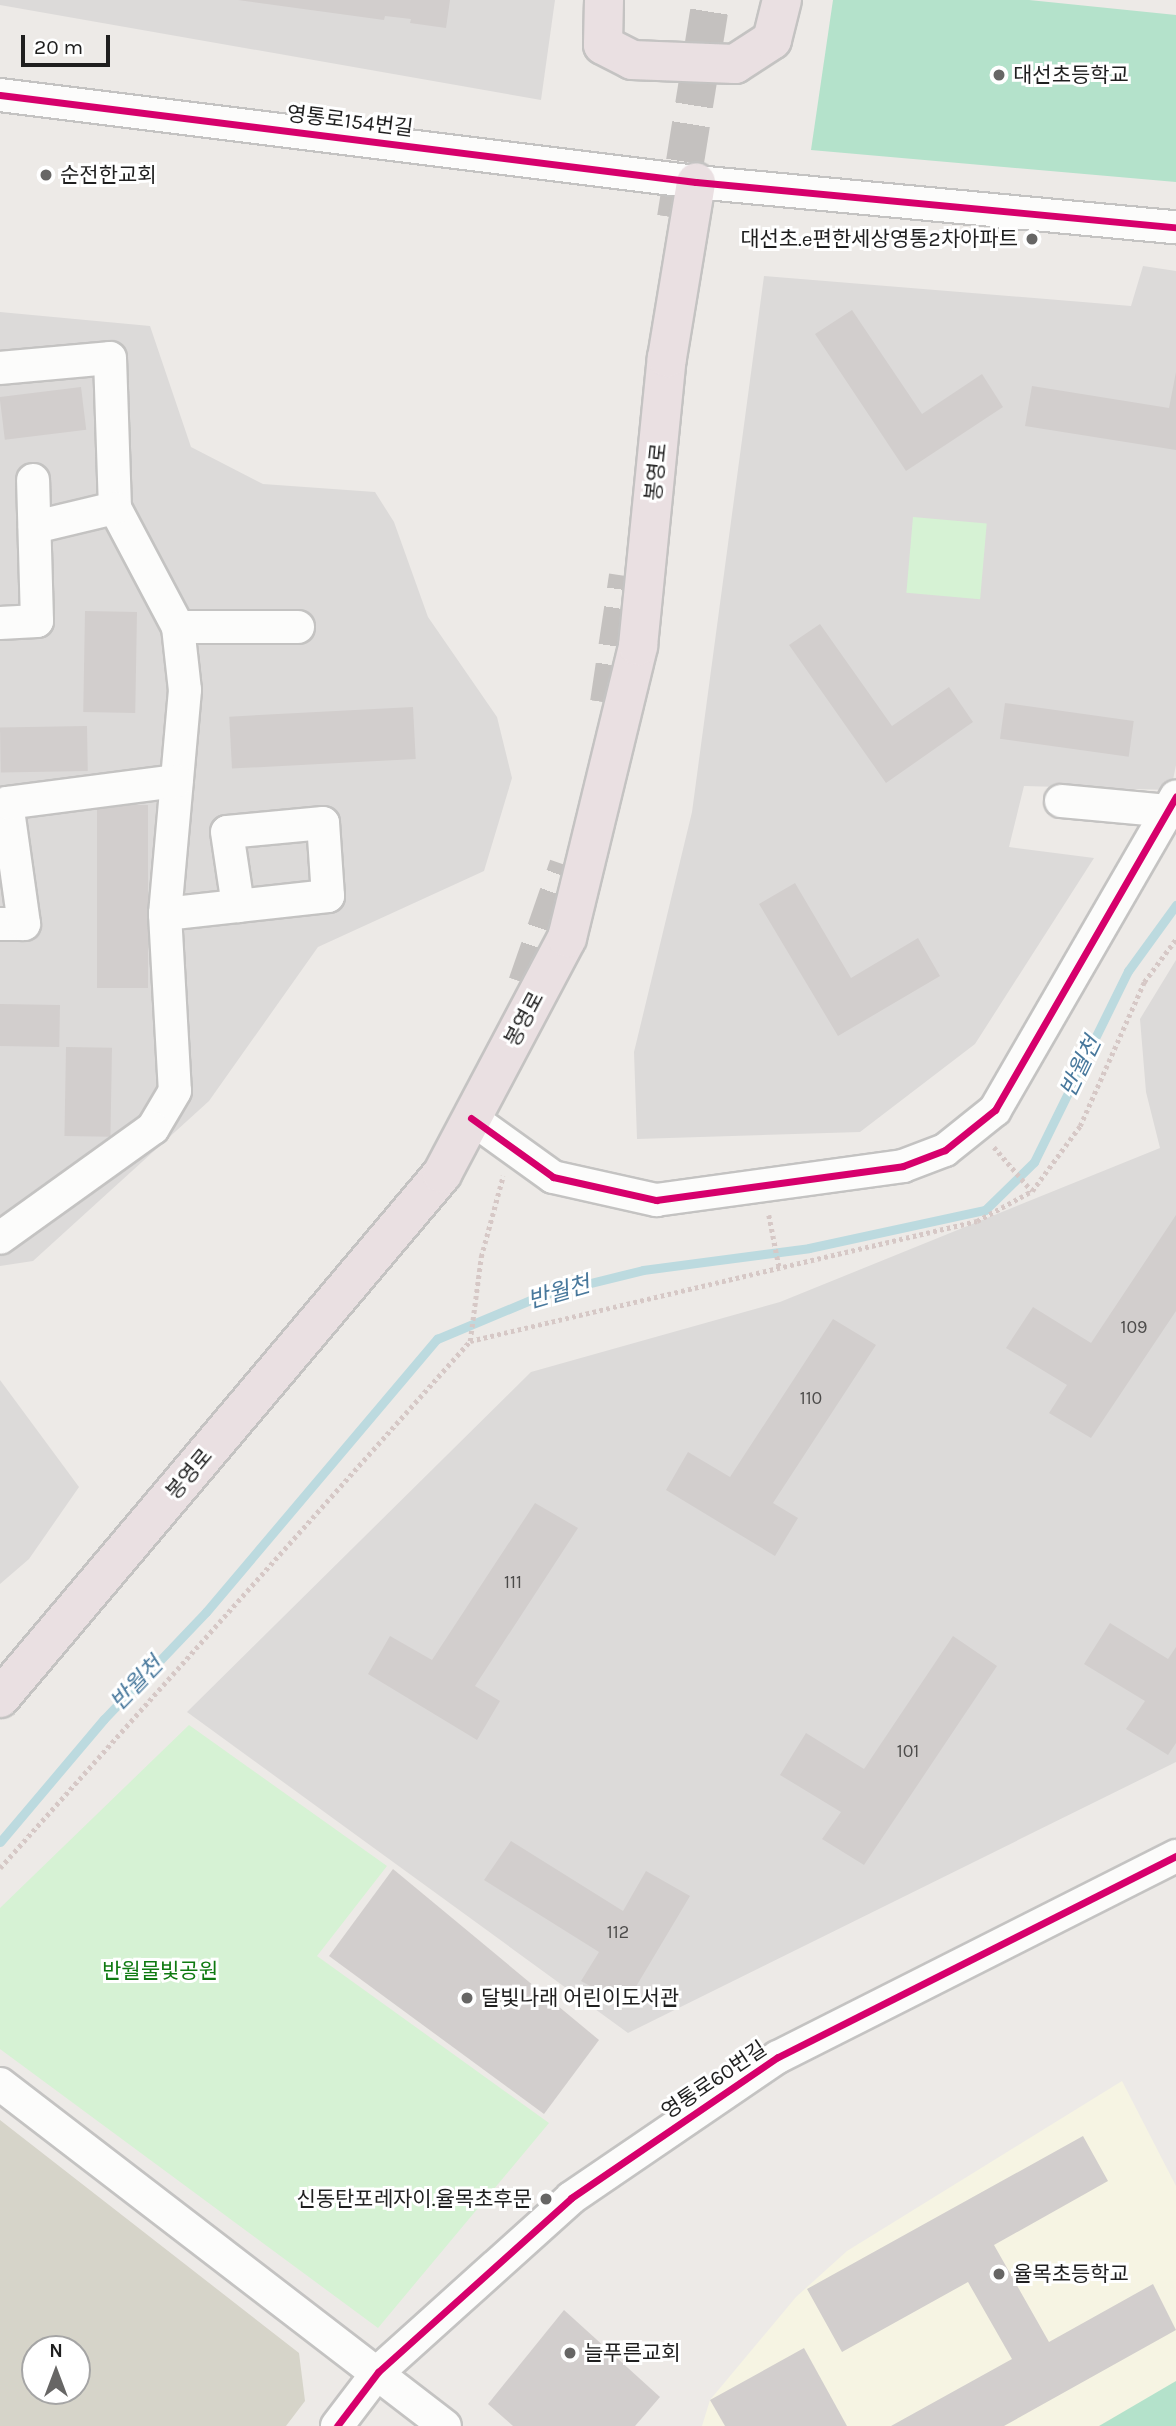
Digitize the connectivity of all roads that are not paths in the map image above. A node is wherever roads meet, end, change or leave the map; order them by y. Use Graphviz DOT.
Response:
graph roads {
  1 [pos="604,0"];
  2 [pos="782,0"];
  3 [pos="0,95"];
  4 [pos="695,182"];
  5 [pos="1176,227"];
  6 [pos="0,368"];
  7 [pos="33,480"];
  8 [pos="115,508"];
  9 [pos="35,527"];
  10 [pos="0,623"];
  11 [pos="178,627"];
  12 [pos="298,627"];
  13 [pos="177,781"];
  14 [pos="1061,801"];
  15 [pos="1172,804"];
  16 [pos="238,906"];
  17 [pos="165,914"];
  18 [pos="0,924"];
  19 [pos="471,1118"];
  20 [pos="5,1228"];
  21 [pos="0,1698"];
  22 [pos="1176,1856"];
  23 [pos="0,2084"];
  24 [pos="378,2372"];
  25 [pos="337,2426"];
  26 [pos="445,2426"];
  1 -- 2 [label="highway"];
  3 -- 4 [label="street, 영통로154번길"];
  4 -- 5 [label="street, 영통로154번길"];
  4 -- 19 [label="highway, 봉영로"];
  6 -- 8 [label="street"];
  7 -- 9 [label="street"];
  8 -- 9 [label="street"];
  8 -- 11 [label="street"];
  9 -- 10 [label="street"];
  11 -- 12 [label="street"];
  11 -- 13 [label="street"];
  13 -- 17 [label="street"];
  13 -- 18 [label="street"];
  14 -- 15 [label="street"];
  15 -- 19 [label="street"];
  16 -- 17 [label="street"];
  17 -- 20 [label="street"];
  19 -- 21 [label="highway, 봉영로"];
  22 -- 24 [label="street, 영통로60번길"];
  23 -- 24 [label="street"];
  24 -- 25 [label="street, 영통로60번길"];
  24 -- 26 [label="street"];
}
